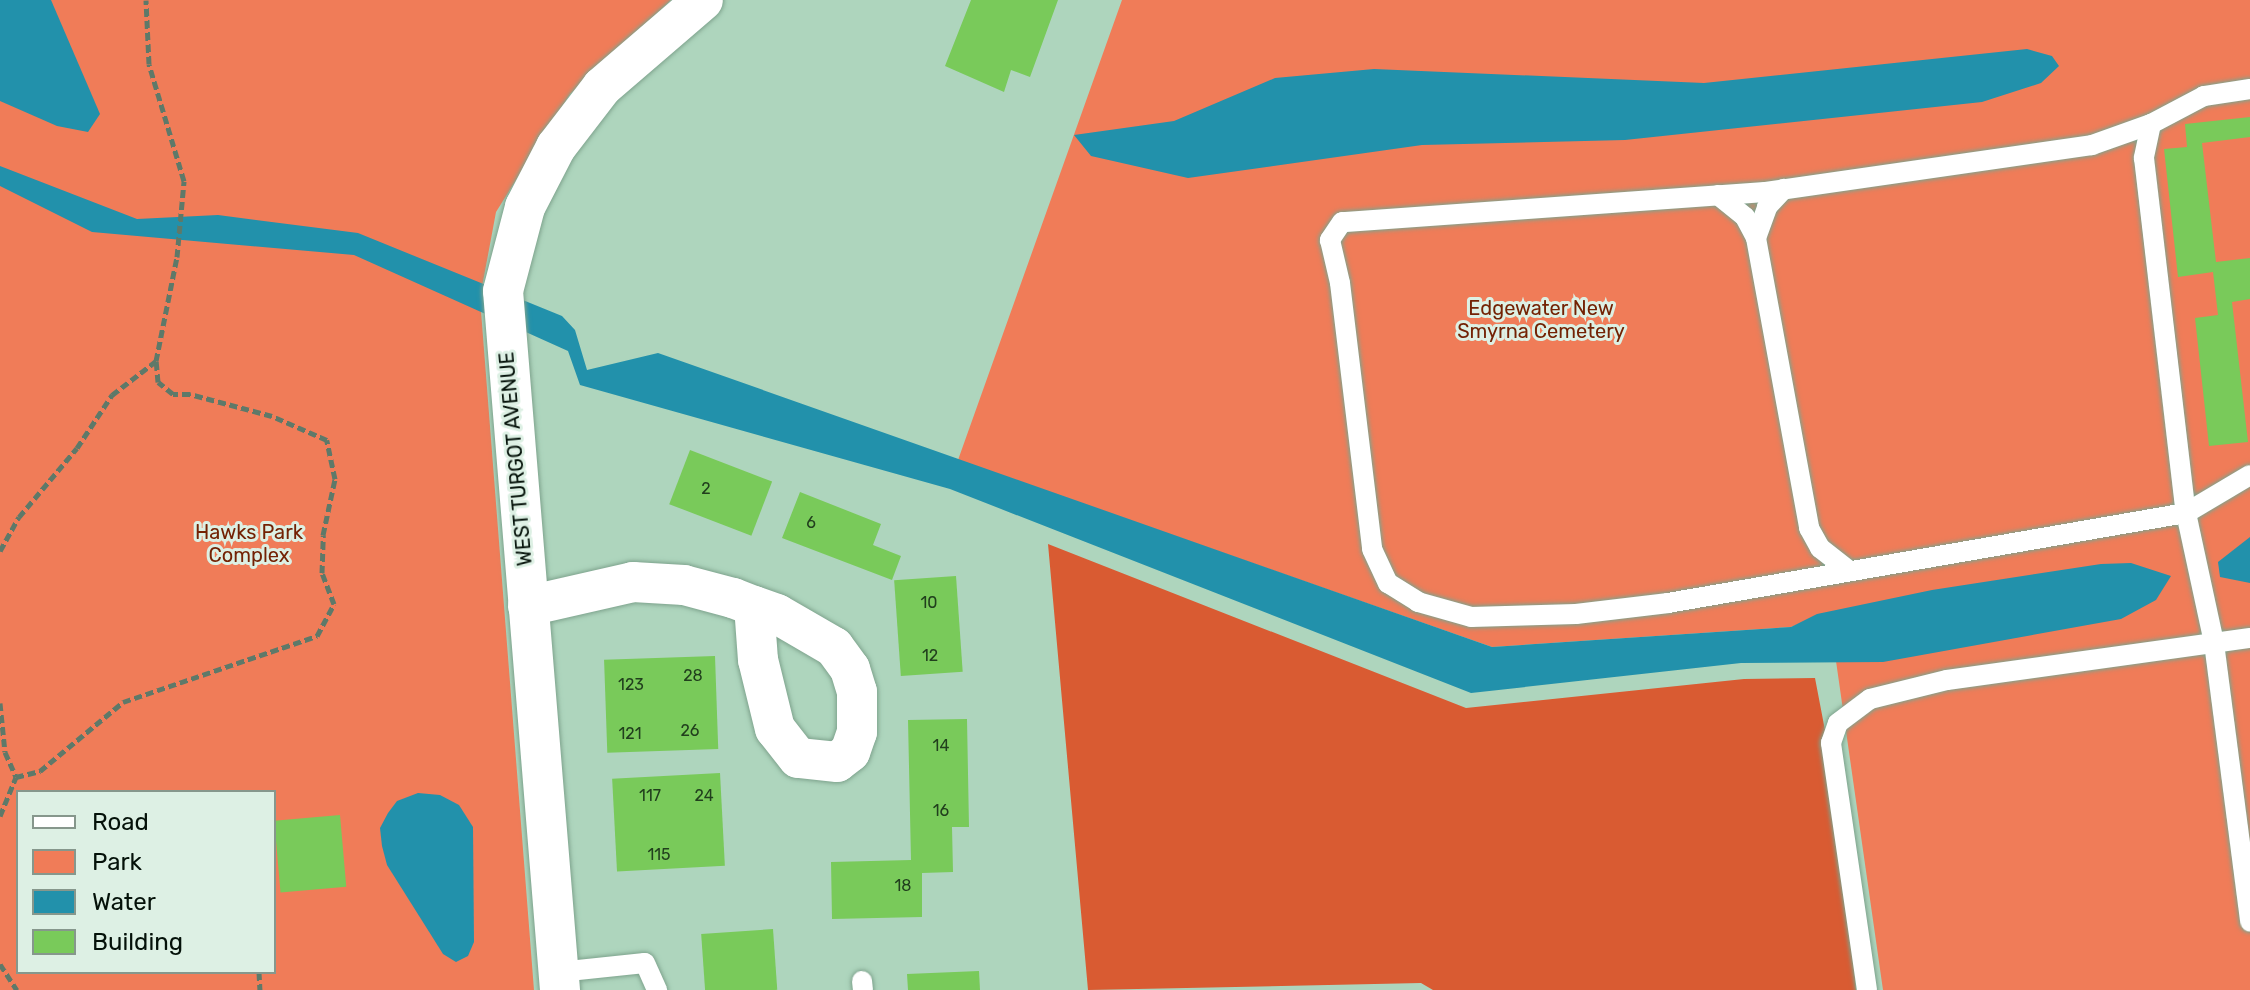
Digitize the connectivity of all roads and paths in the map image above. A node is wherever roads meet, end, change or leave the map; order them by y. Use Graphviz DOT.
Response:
graph roads {
  1 [pos="146,0"];
  2 [pos="703,0"];
  3 [pos="2250,89"];
  4 [pos="2151,124"];
  5 [pos="2106,139"];
  6 [pos="2144,158"];
  7 [pos="1784,189"];
  8 [pos="1718,195"];
  9 [pos="1756,238"];
  10 [pos="156,361"];
  11 [pos="2250,475"];
  12 [pos="2186,513"];
  13 [pos="0,551"];
  14 [pos="1847,569"];
  15 [pos="528,606"];
  16 [pos="754,606"];
  17 [pos="2250,638"];
  18 [pos="2214,643"];
  19 [pos="0,703"];
  20 [pos="16,777"];
  21 [pos="0,816"];
  22 [pos="2250,922"];
  23 [pos="0,964"];
  24 [pos="560,981"];
  25 [pos="17,990"];
  26 [pos="657,990"];
  27 [pos="1867,990"];
  1 -- 10 [label="path"];
  2 -- 15 [label="street, WEST TURGOT AVENUE"];
  3 -- 4 [label="lane"];
  4 -- 5 [label="lane"];
  4 -- 6 [label="lane"];
  5 -- 6 [label="lane"];
  5 -- 7 [label="lane"];
  6 -- 12 [label="lane"];
  7 -- 8 [label="lane"];
  7 -- 9 [label="lane"];
  8 -- 9 [label="lane"];
  8 -- 14 [label="lane"];
  9 -- 14 [label="lane"];
  10 -- 13 [label="path"];
  10 -- 20 [label="path"];
  11 -- 12 [label="lane"];
  12 -- 14 [label="lane"];
  12 -- 18 [label="lane"];
  15 -- 16 [label="street"];
  15 -- 24 [label="street, WEST TURGOT AVENUE"];
  17 -- 18 [label="lane"];
  18 -- 22 [label="lane"];
  18 -- 27 [label="lane"];
  19 -- 20 [label="path"];
  20 -- 21 [label="path"];
  23 -- 25 [label="path"];
  24 -- 26 [label="lane"];
}
